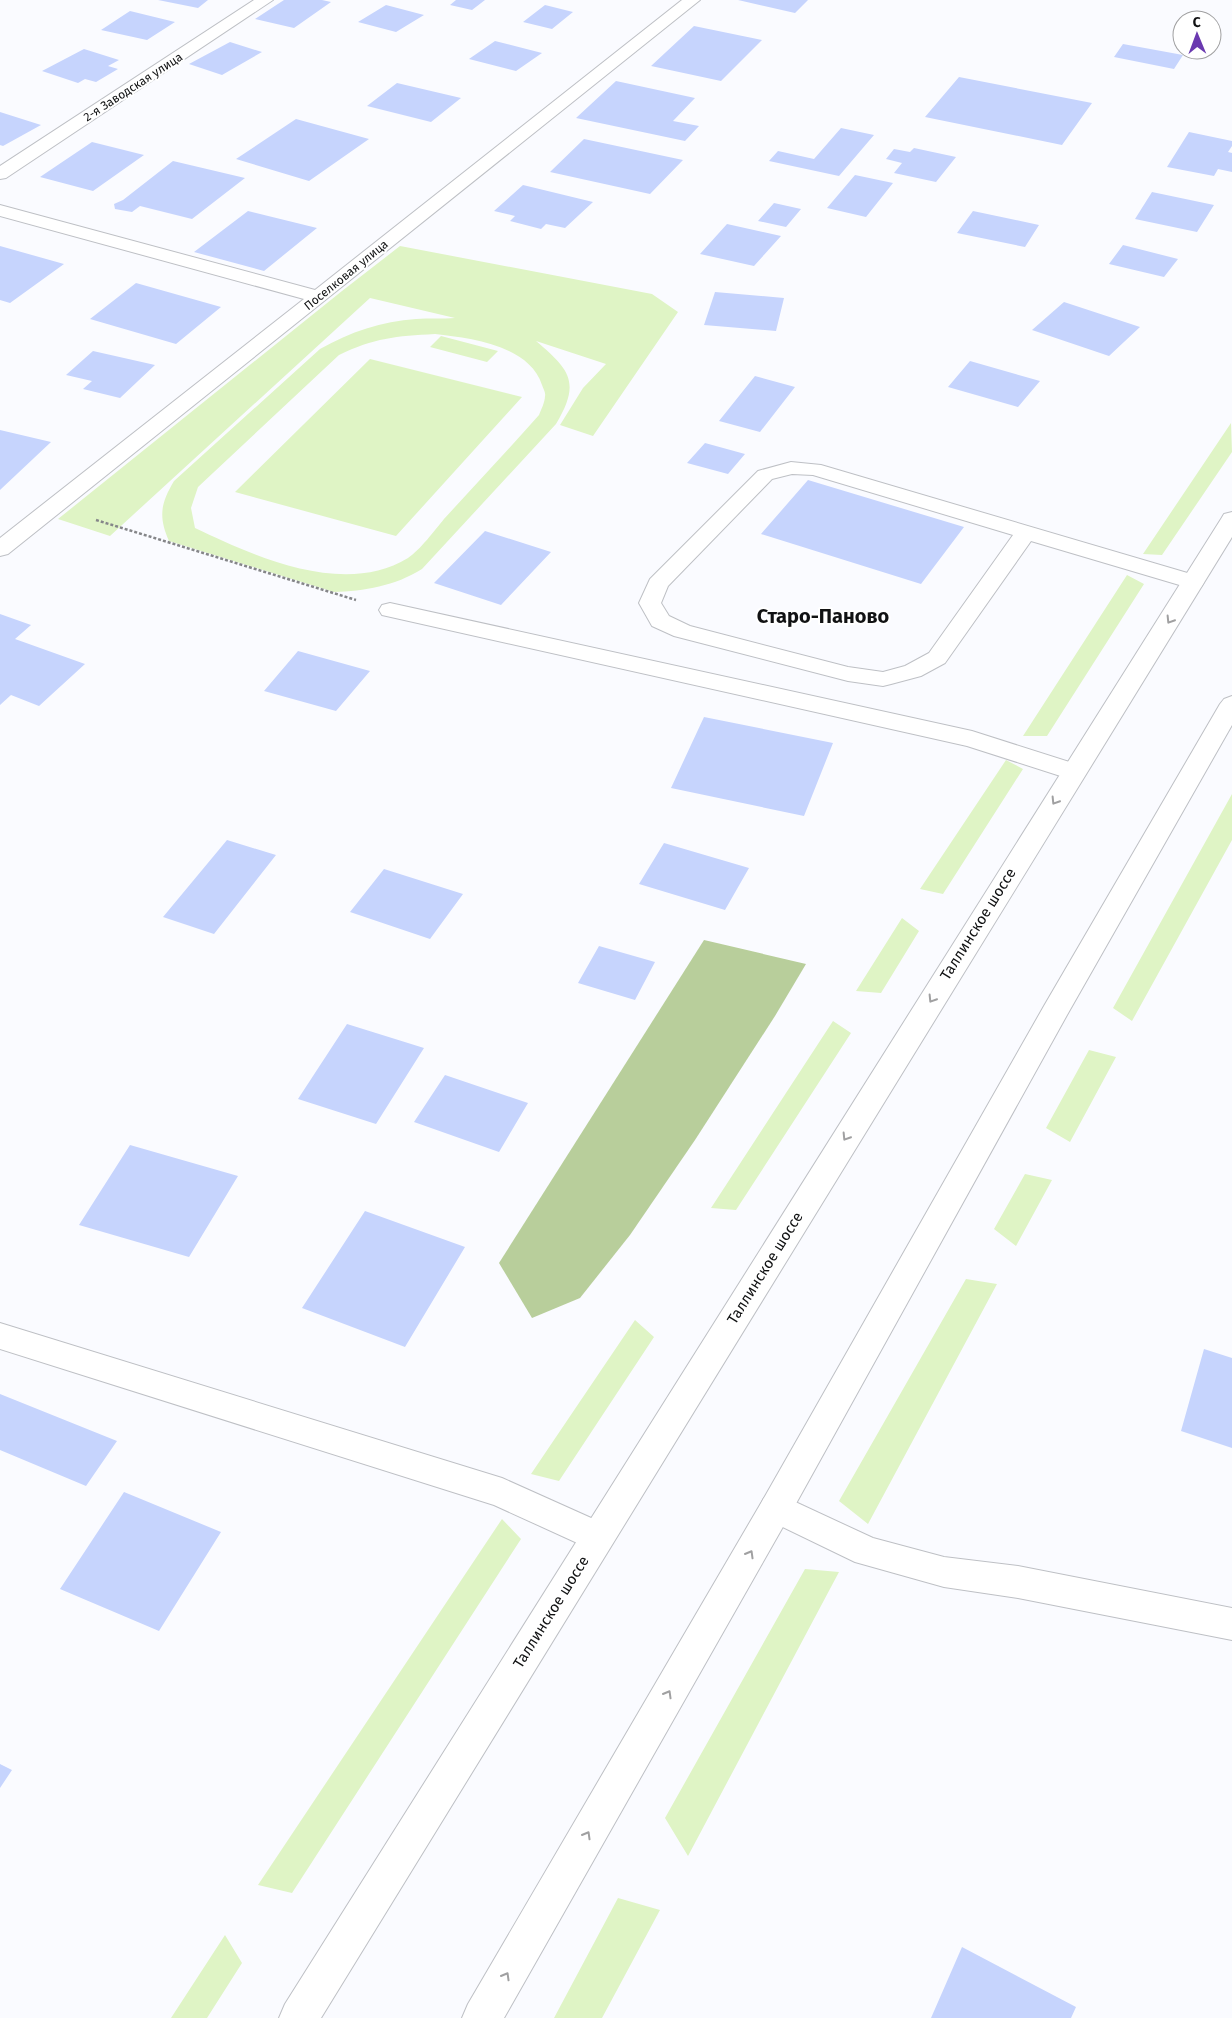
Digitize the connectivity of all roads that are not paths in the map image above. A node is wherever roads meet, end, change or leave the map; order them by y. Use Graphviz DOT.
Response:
graph roads {
  1 [pos="265,0"];
  2 [pos="692,0"];
  3 [pos="0,174"];
  4 [pos="0,210"];
  5 [pos="319,297"];
  6 [pos="1232,519"];
  7 [pos="1027,531"];
  8 [pos="0,549"];
  9 [pos="1193,582"];
  10 [pos="390,610"];
  11 [pos="1227,722"];
  12 [pos="1073,772"];
  13 [pos="0,1336"];
  14 [pos="776,1508"];
  15 [pos="597,1537"];
  16 [pos="1232,1624"];
  17 [pos="299,2018"];
  18 [pos="482,2018"];
  1 -- 3 [label="main road, 2-я Заводская улица"];
  2 -- 5 [label="main road, Поселковая улица"];
  4 -- 5 [label="main road"];
  5 -- 8 [label="main road, Поселковая улица"];
  6 -- 9 [label="main road, Таллинское шоссе"];
  7 -- 7 [label="main road"];
  7 -- 9 [label="main road"];
  9 -- 12 [label="main road, Таллинское шоссе, one-way"];
  10 -- 12 [label="main road"];
  11 -- 14 [label="main road"];
  12 -- 15 [label="main road, Таллинское шоссе, one-way"];
  13 -- 15 [label="main road"];
  14 -- 16 [label="main road"];
  18 -- 14 [label="main road, one-way"];
  15 -- 17 [label="main road, Таллинское шоссе"];
}
